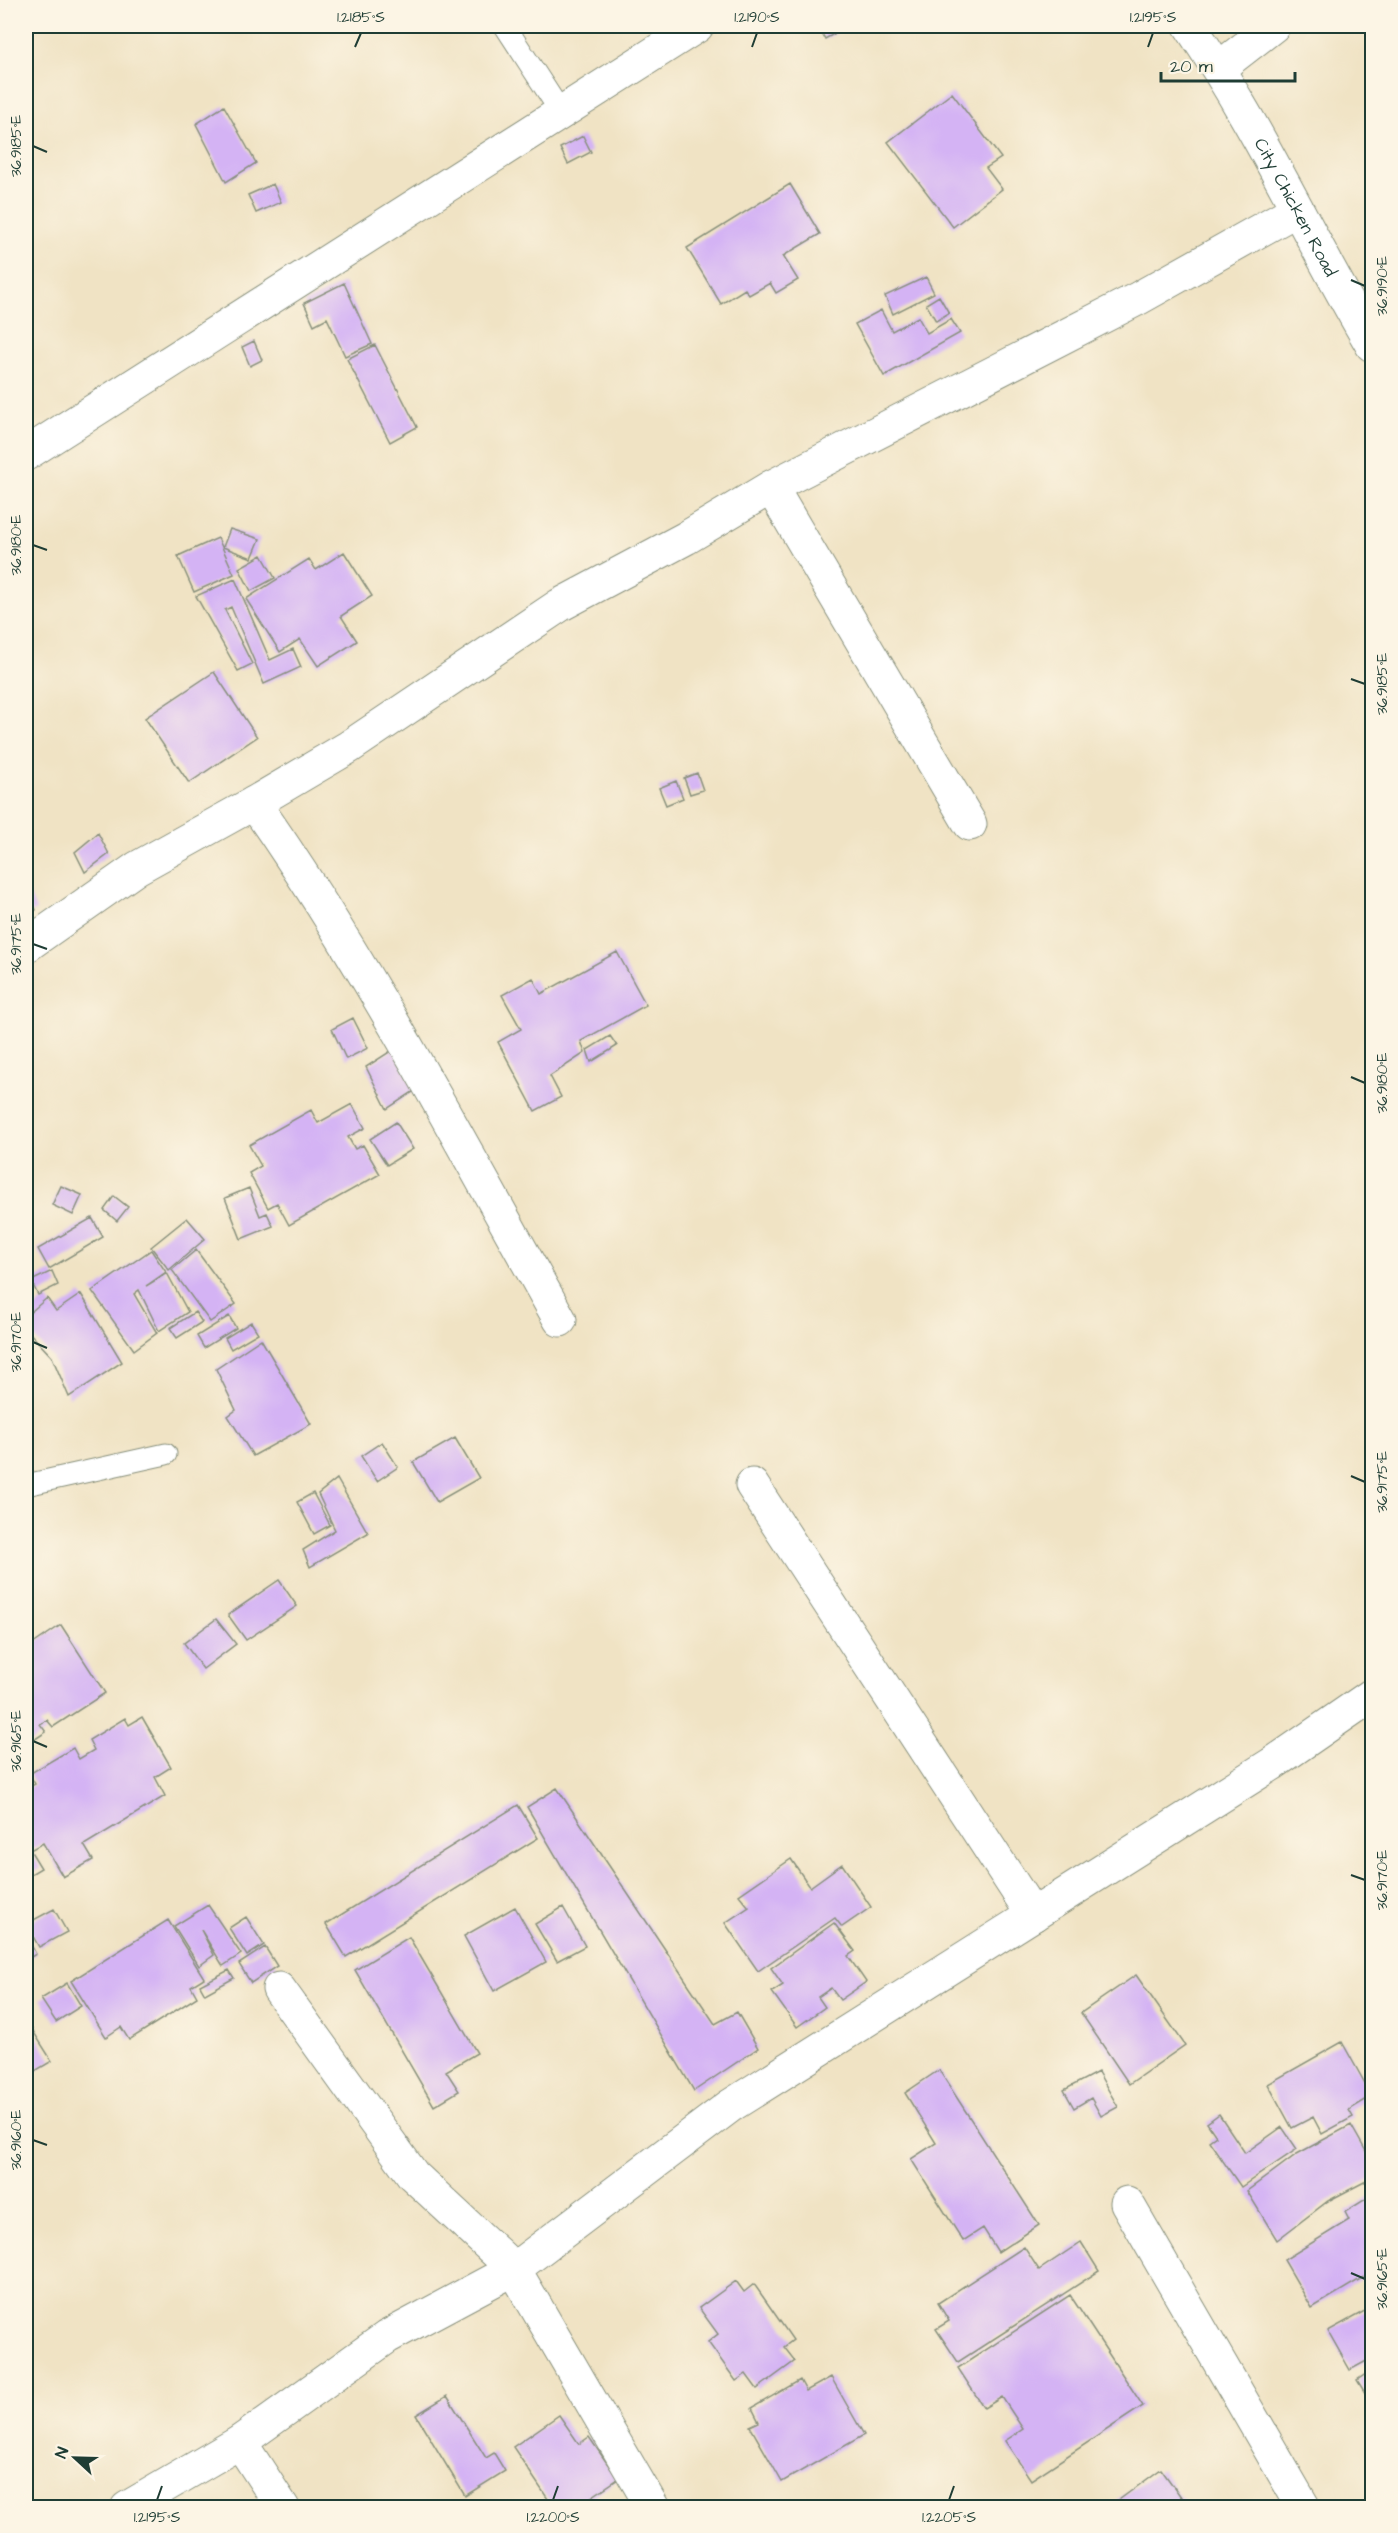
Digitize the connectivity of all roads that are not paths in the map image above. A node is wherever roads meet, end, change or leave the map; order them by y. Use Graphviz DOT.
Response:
graph roads {
  1 [pos="505,26"];
  2 [pos="697,26"];
  3 [pos="1191,26"];
  4 [pos="1274,26"];
  5 [pos="1219,68"];
  6 [pos="562,114"];
  7 [pos="1296,210"];
  8 [pos="1372,345"];
  9 [pos="26,454"];
  10 [pos="771,487"];
  11 [pos="254,803"];
  12 [pos="970,824"];
  13 [pos="26,946"];
  14 [pos="560,1320"];
  15 [pos="166,1454"];
  16 [pos="26,1485"];
  17 [pos="752,1485"];
  18 [pos="1372,1695"];
  19 [pos="1033,1915"];
  20 [pos="279,1989"];
  21 [pos="1127,2203"];
  22 [pos="514,2269"];
  23 [pos="240,2442"];
  24 [pos="128,2508"];
  25 [pos="283,2508"];
  26 [pos="654,2508"];
  27 [pos="1304,2508"];
  1 -- 6 [label="lane"];
  2 -- 6 [label="street"];
  3 -- 5 [label="street, City Chicken Road"];
  4 -- 5 [label="street"];
  5 -- 7 [label="street, City Chicken Road"];
  6 -- 9 [label="street"];
  7 -- 8 [label="street, City Chicken Road"];
  7 -- 10 [label="street"];
  10 -- 11 [label="street"];
  10 -- 12 [label="street"];
  11 -- 13 [label="street"];
  11 -- 14 [label="street"];
  15 -- 16 [label="lane"];
  17 -- 19 [label="street"];
  18 -- 19 [label="street"];
  19 -- 22 [label="street"];
  20 -- 22 [label="street"];
  21 -- 27 [label="street"];
  22 -- 23 [label="street"];
  22 -- 26 [label="street"];
  23 -- 24 [label="street"];
  23 -- 25 [label="street"];
}
